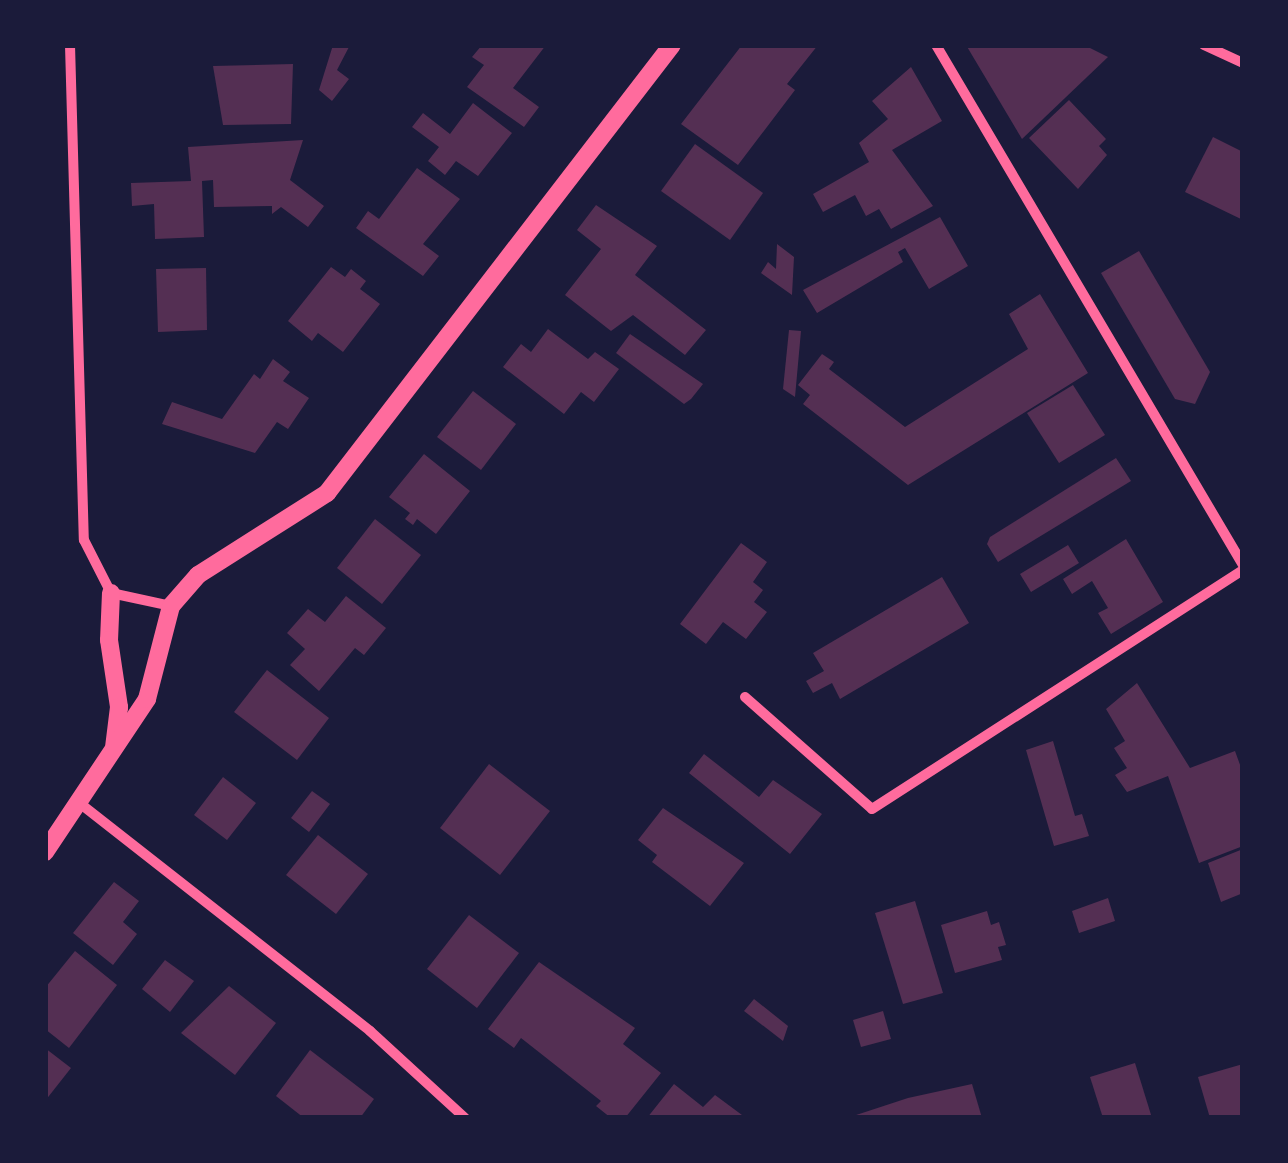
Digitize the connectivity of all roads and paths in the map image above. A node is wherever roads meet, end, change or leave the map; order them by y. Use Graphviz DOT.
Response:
graph roads {
  1 [pos="70,45"];
  2 [pos="672,45"];
  3 [pos="936,45"];
  4 [pos="1204,45"];
  5 [pos="1243,63"];
  6 [pos="1243,568"];
  7 [pos="112,593"];
  8 [pos="171,606"];
  9 [pos="744,697"];
  10 [pos="113,751"];
  11 [pos="82,805"];
  12 [pos="45,852"];
  13 [pos="465,1118"];
  1 -- 7 [label="street"];
  2 -- 8 [label="street"];
  3 -- 6 [label="street"];
  4 -- 5 [label="street"];
  6 -- 9 [label="street"];
  7 -- 8 [label="street"];
  7 -- 10 [label="street"];
  8 -- 10 [label="street"];
  10 -- 11 [label="street"];
  11 -- 12 [label="street"];
  11 -- 13 [label="street"];
}
